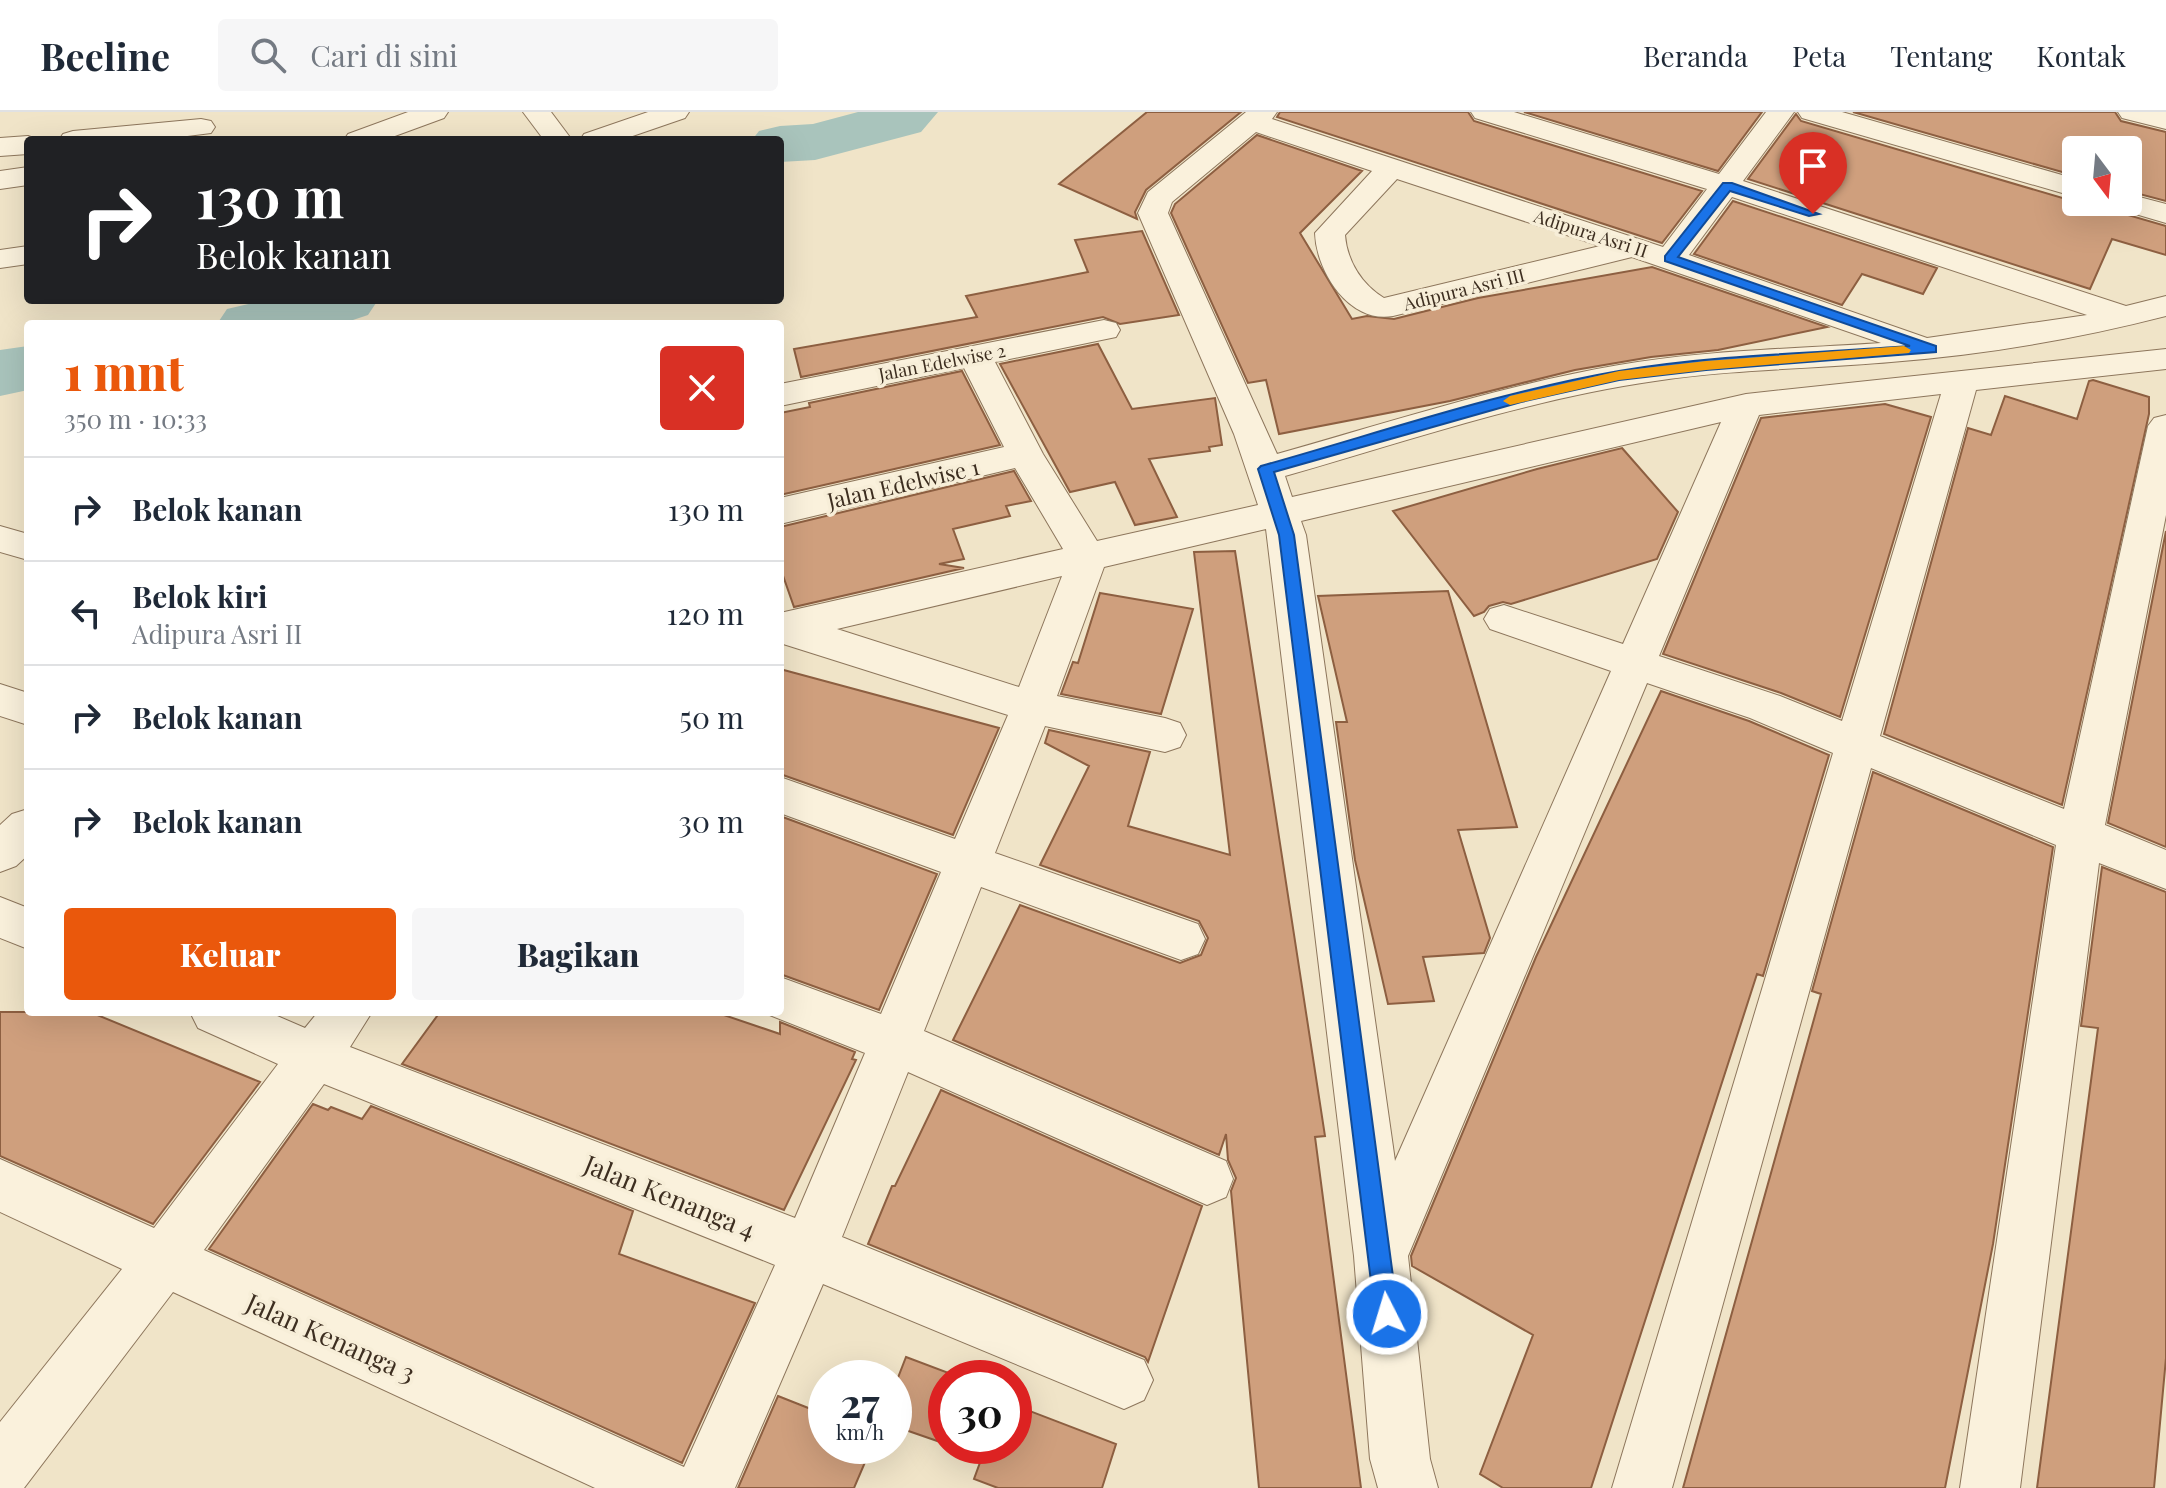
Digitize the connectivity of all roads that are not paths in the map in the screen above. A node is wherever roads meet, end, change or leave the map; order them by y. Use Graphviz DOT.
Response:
graph roads {
  1 [pos="434,112"];
  2 [pos="537,112"];
  3 [pos="675,112"];
  4 [pos="1485,112"];
  5 [pos="1780,112"];
  6 [pos="1812,112"];
  7 [pos="2132,112"];
  8 [pos="1256,117"];
  9 [pos="2166,121"];
  10 [pos="201,127"];
  11 [pos="112,136"];
  12 [pos="369,136"];
  13 [pos="555,136"];
  14 [pos="606,136"];
  15 [pos="24,145"];
  16 [pos="0,147"];
  17 [pos="1392,167"];
  18 [pos="24,177"];
  19 [pos="0,180"];
  20 [pos="2062,184"];
  21 [pos="1728,186"];
  22 [pos="2142,207"];
  23 [pos="2166,214"];
  24 [pos="1634,247"];
  25 [pos="24,256"];
  26 [pos="0,259"];
  27 [pos="1670,259"];
  28 [pos="2166,306"];
  29 [pos="2126,316"];
  30 [pos="1104,330"];
  31 [pos="975,356"];
  32 [pos="2166,359"];
  33 [pos="1946,366"];
  34 [pos="784,394"];
  35 [pos="1746,405"];
  36 [pos="2166,426"];
  37 [pos="1025,454"];
  38 [pos="1266,469"];
  39 [pos="784,510"];
  40 [pos="1281,513"];
  41 [pos="0,539"];
  42 [pos="24,546"];
  43 [pos="1088,559"];
  44 [pos="1504,619"];
  45 [pos="784,628"];
  46 [pos="784,629"];
  47 [pos="1634,662"];
  48 [pos="0,700"];
  49 [pos="1032,707"];
  50 [pos="24,708"];
  51 [pos="1165,735"];
  52 [pos="1858,747"];
  53 [pos="784,796"];
  54 [pos="24,831"];
  55 [pos="2080,836"];
  56 [pos="0,853"];
  57 [pos="968,860"];
  58 [pos="2166,870"];
  59 [pos="0,917"];
  60 [pos="24,927"];
  61 [pos="1181,939"];
  62 [pos="784,1000"];
  63 [pos="224,1016"];
  64 [pos="344,1016"];
  65 [pos="893,1041"];
  66 [pos="316,1057"];
  67 [pos="1207,1179"];
  68 [pos="0,1185"];
  69 [pos="809,1251"];
  70 [pos="1381,1256"];
  71 [pos="163,1261"];
  72 [pos="1124,1380"];
  73 [pos="0,1470"];
  74 [pos="662,1488"];
  75 [pos="705,1488"];
  76 [pos="1408,1488"];
  77 [pos="1642,1488"];
  78 [pos="1990,1488"];
  1 -- 12 [label="street"];
  2 -- 13 [label="street"];
  3 -- 14 [label="street"];
  4 -- 21 [label="street"];
  5 -- 21 [label="street"];
  6 -- 20 [label="street"];
  7 -- 9 [label="street"];
  8 -- 17 [label="street, Adipura Asri II"];
  8 -- 38 [label="street"];
  10 -- 11 [label="street"];
  15 -- 16 [label="street"];
  17 -- 24 [label="street, Adipura Asri II"];
  17 -- 24 [label="street, Adipura Asri III"];
  18 -- 19 [label="street"];
  21 -- 27 [label="street"];
  21 -- 29 [label="street"];
  22 -- 23 [label="street"];
  24 -- 27 [label="street, Adipura Asri II"];
  25 -- 26 [label="street"];
  27 -- 33 [label="street, Adipura Asri II"];
  28 -- 29 [label="street"];
  29 -- 33 [label="street"];
  30 -- 31 [label="street, Jalan Edelwise 2"];
  31 -- 34 [label="street, Jalan Edelwise 2"];
  31 -- 37 [label="street"];
  32 -- 33 [label="street"];
  33 -- 35 [label="street"];
  33 -- 38 [label="street"];
  33 -- 52 [label="street"];
  35 -- 40 [label="street"];
  35 -- 47 [label="street"];
  36 -- 55 [label="street"];
  37 -- 39 [label="street, Jalan Edelwise 1"];
  37 -- 43 [label="street"];
  38 -- 40 [label="street"];
  40 -- 43 [label="street"];
  40 -- 70 [label="street"];
  41 -- 42 [label="street"];
  43 -- 45 [label="street"];
  43 -- 49 [label="street"];
  44 -- 47 [label="street"];
  46 -- 49 [label="street"];
  47 -- 52 [label="street"];
  47 -- 70 [label="street"];
  48 -- 50 [label="street"];
  49 -- 51 [label="street"];
  49 -- 57 [label="street"];
  52 -- 55 [label="street"];
  52 -- 77 [label="street"];
  53 -- 57 [label="street"];
  54 -- 56 [label="street"];
  55 -- 58 [label="street"];
  55 -- 78 [label="street"];
  57 -- 61 [label="street"];
  57 -- 65 [label="street"];
  59 -- 60 [label="street"];
  62 -- 65 [label="street"];
  63 -- 66 [label="street, Jalan Kenanga 4"];
  64 -- 66 [label="street"];
  65 -- 67 [label="street"];
  65 -- 69 [label="street"];
  66 -- 69 [label="street, Jalan Kenanga 4"];
  66 -- 71 [label="street"];
  68 -- 71 [label="street, Jalan Kenanga 3"];
  69 -- 72 [label="street, Jalan Kenanga 4"];
  69 -- 75 [label="street"];
  70 -- 76 [label="street"];
  71 -- 73 [label="street"];
  71 -- 74 [label="street, Jalan Kenanga 3"];
}
